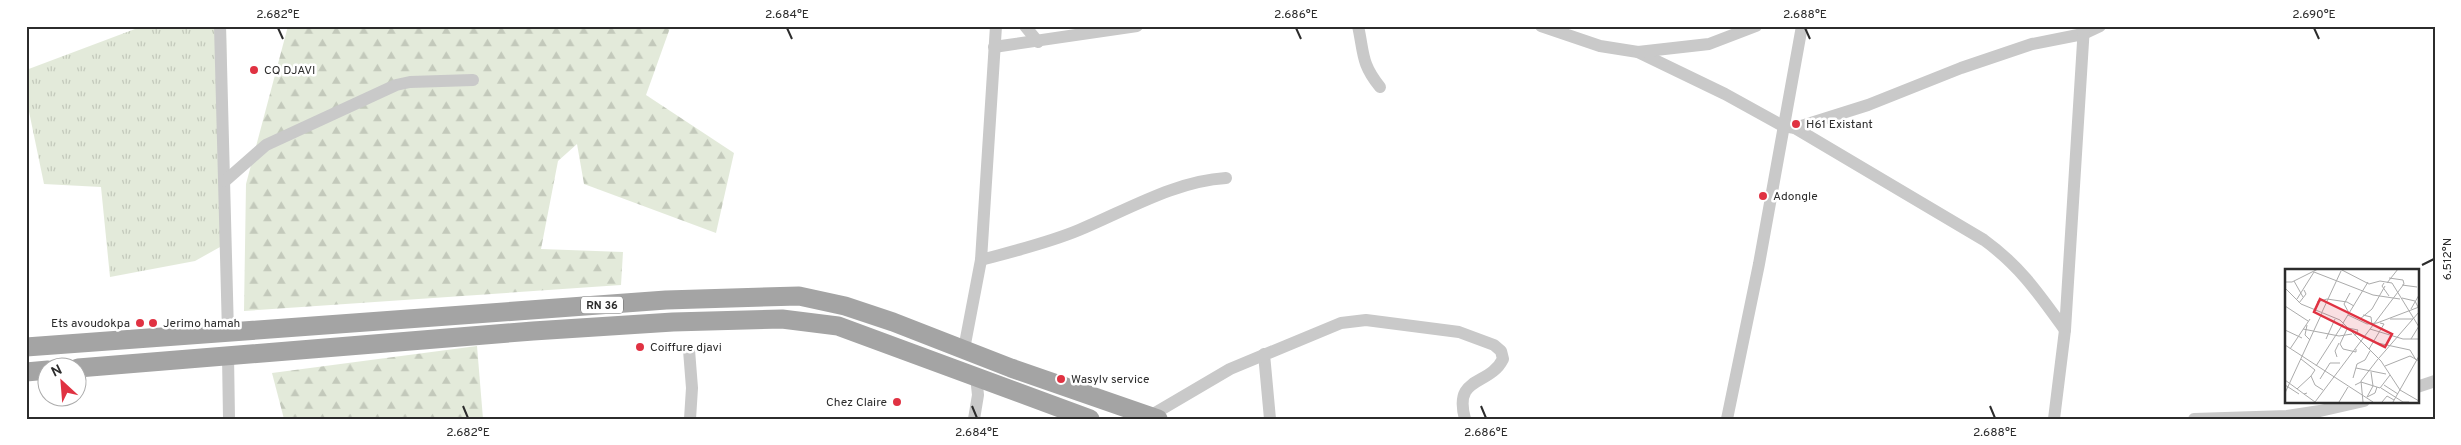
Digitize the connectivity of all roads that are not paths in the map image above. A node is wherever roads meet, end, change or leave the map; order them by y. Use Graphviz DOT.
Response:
graph roads {
  1 [pos="220,26"];
  2 [pos="996,26"];
  3 [pos="1025,26"];
  4 [pos="1137,26"];
  5 [pos="1358,26"];
  6 [pos="1541,26"];
  7 [pos="1756,26"];
  8 [pos="1802,26"];
  9 [pos="2100,26"];
  10 [pos="2083,30"];
  11 [pos="1038,42"];
  12 [pos="994,47"];
  13 [pos="1638,52"];
  14 [pos="473,80"];
  15 [pos="1380,87"];
  16 [pos="1789,127"];
  17 [pos="1226,178"];
  18 [pos="225,181"];
  19 [pos="981,260"];
  20 [pos="2065,330"];
  21 [pos="228,333"];
  22 [pos="26,347"];
  23 [pos="689,350"];
  24 [pos="964,350"];
  25 [pos="1264,354"];
  26 [pos="228,355"];
  27 [pos="88,367"];
  28 [pos="976,376"];
  29 [pos="2435,381"];
  30 [pos="2418,386"];
  31 [pos="2360,402"];
  32 [pos="1154,417"];
  33 [pos="229,419"];
  34 [pos="690,419"];
  35 [pos="974,419"];
  36 [pos="1090,419"];
  37 [pos="1270,419"];
  38 [pos="1465,419"];
  39 [pos="1726,419"];
  40 [pos="2054,419"];
  41 [pos="2194,419"];
  1 -- 18 [label="street"];
  2 -- 12 [label="street"];
  3 -- 11 [label="street"];
  4 -- 11 [label="street"];
  5 -- 15 [label="street"];
  6 -- 13 [label="street"];
  7 -- 13 [label="street"];
  8 -- 16 [label="street"];
  9 -- 10 [label="street"];
  10 -- 16 [label="street"];
  10 -- 20 [label="street"];
  11 -- 12 [label="street"];
  12 -- 19 [label="street"];
  13 -- 16 [label="street"];
  14 -- 18 [label="street"];
  16 -- 20 [label="street"];
  16 -- 39 [label="street"];
  17 -- 19 [label="street"];
  18 -- 21 [label="street"];
  19 -- 24 [label="street"];
  20 -- 40 [label="street"];
  21 -- 22 [label="main road, RN 36"];
  21 -- 24 [label="main road, RN 36"];
  23 -- 34 [label="street"];
  24 -- 32 [label="main road, RN 36"];
  25 -- 32 [label="street"];
  25 -- 37 [label="street"];
  25 -- 38 [label="street"];
  26 -- 27 [label="main road, RN 36"];
  26 -- 28 [label="main road, RN 36"];
  26 -- 33 [label="street"];
  28 -- 35 [label="street"];
  28 -- 36 [label="main road, RN 36"];
  29 -- 30 [label="street"];
  31 -- 41 [label="street"];
}
